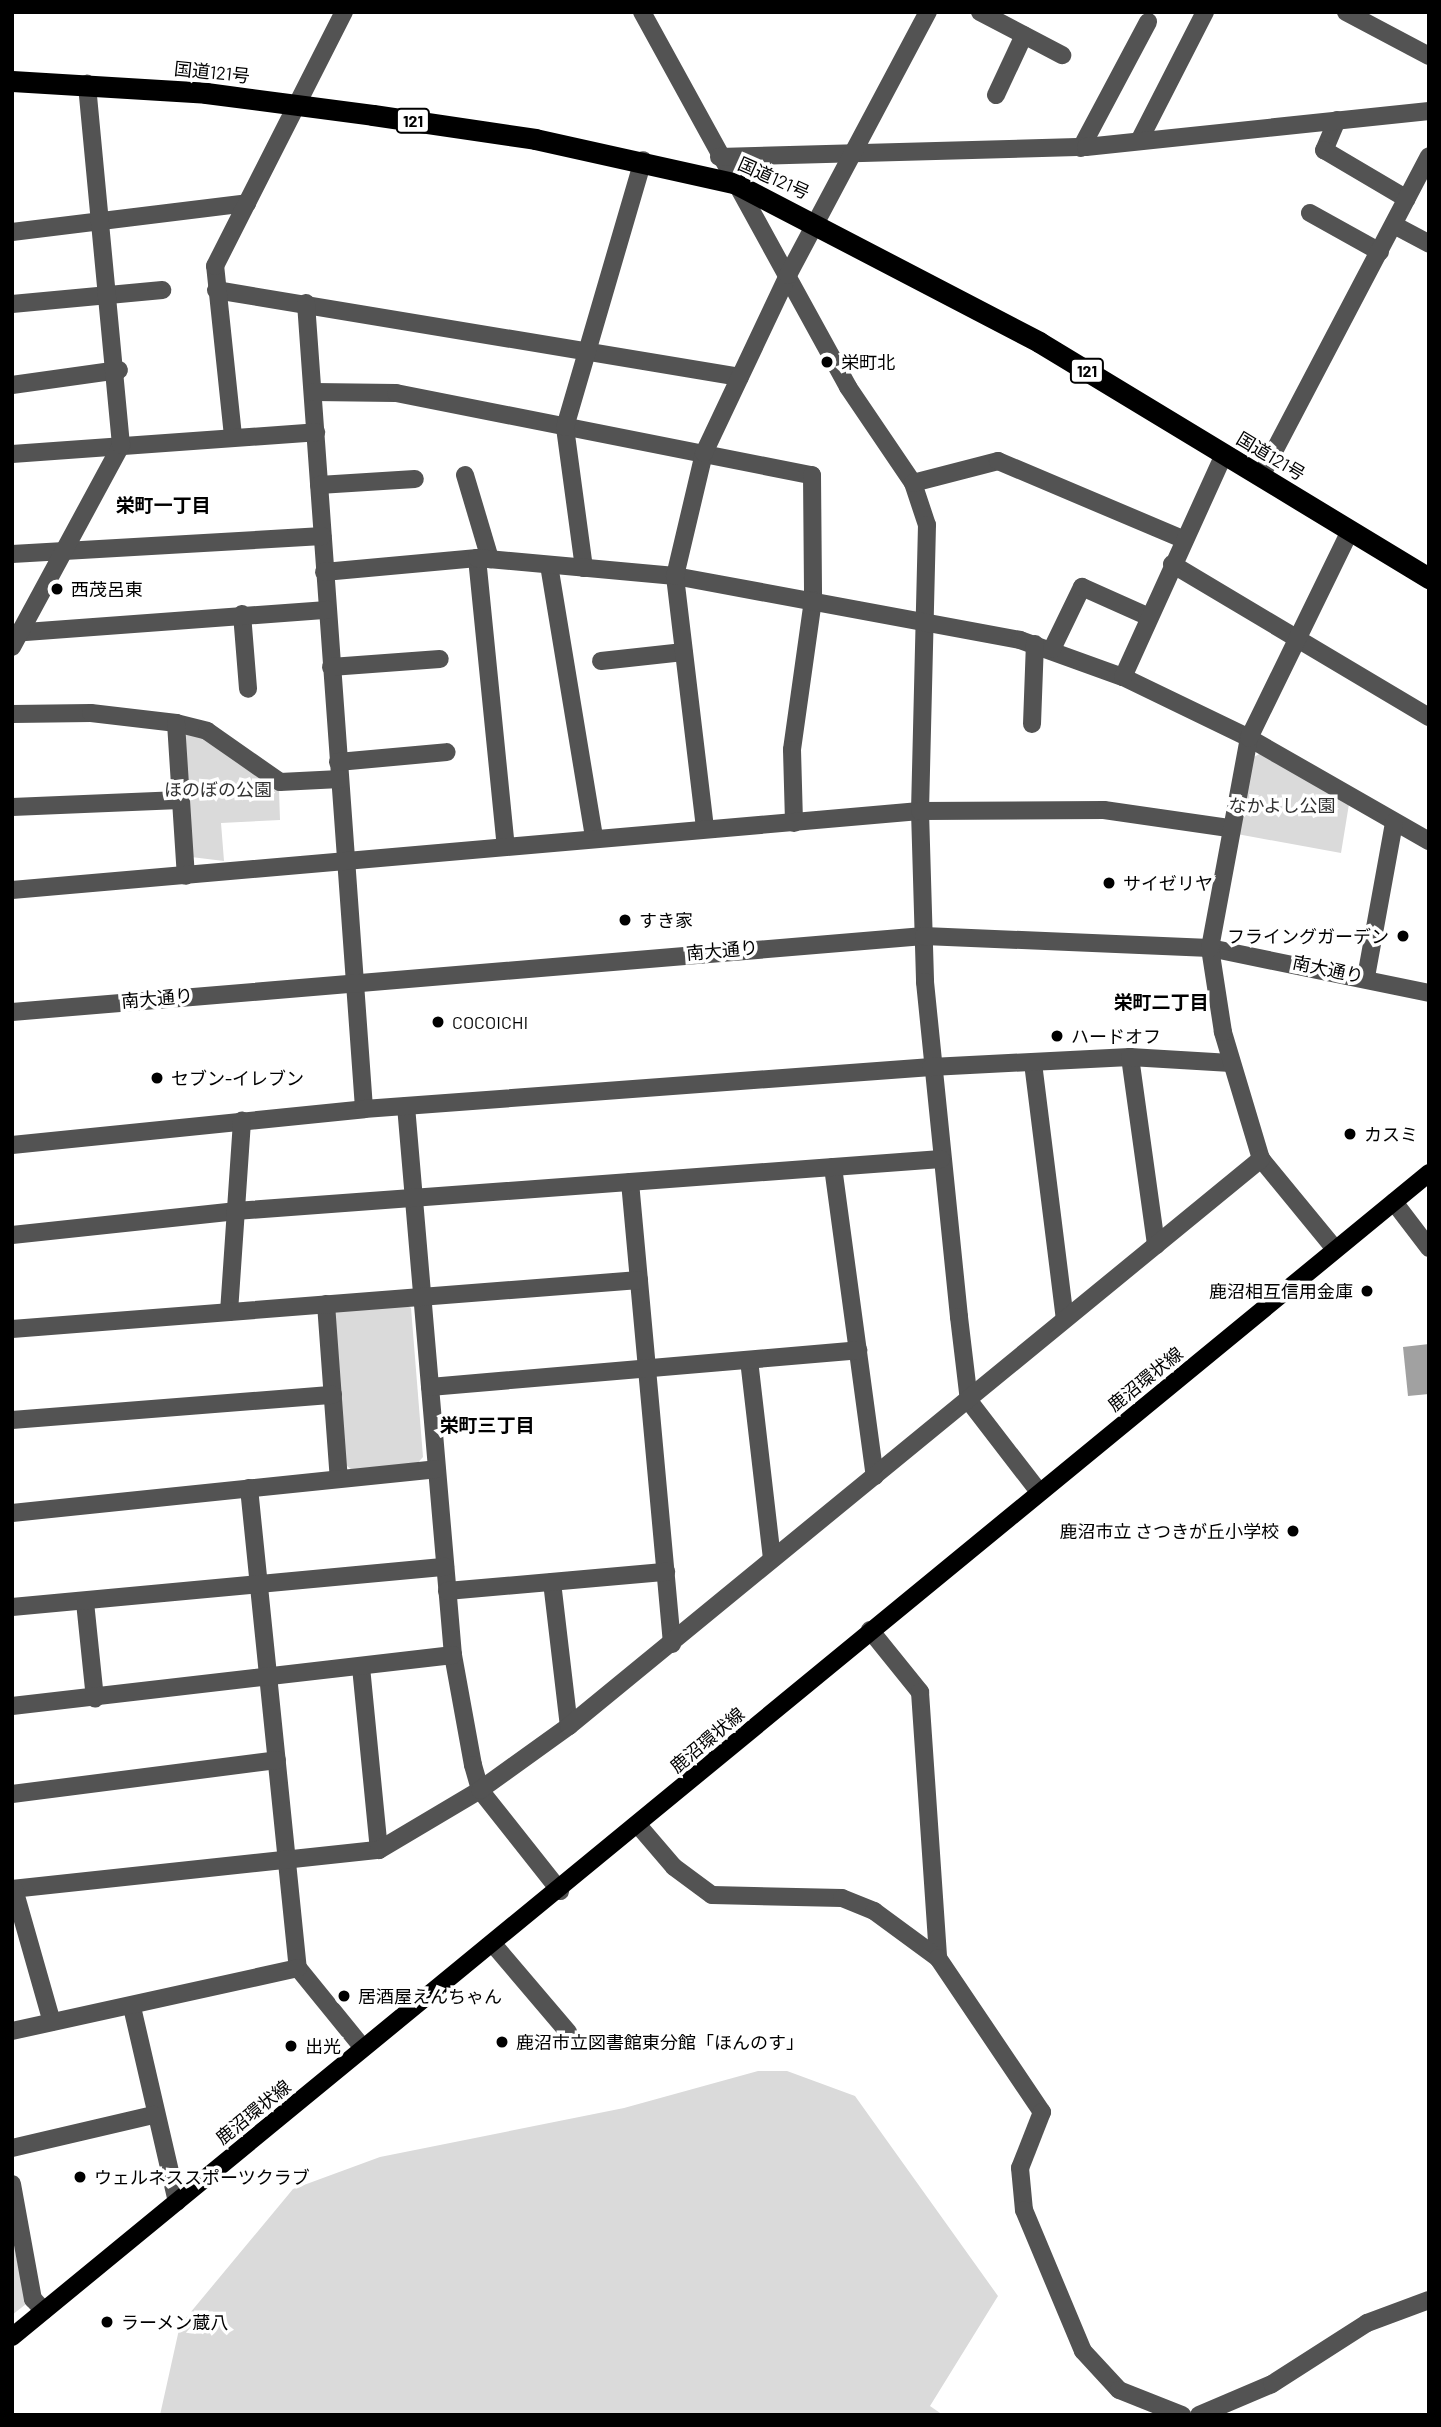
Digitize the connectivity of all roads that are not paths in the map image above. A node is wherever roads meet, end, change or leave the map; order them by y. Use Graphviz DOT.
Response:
graph roads {
  1 [pos="344,12"];
  2 [pos="642,12"];
  3 [pos="928,12"];
  4 [pos="980,12"];
  5 [pos="1205,12"];
  6 [pos="1346,12"];
  7 [pos="1149,22"];
  8 [pos="1024,35"];
  9 [pos="1062,55"];
  10 [pos="1429,56"];
  11 [pos="12,81"];
  12 [pos="87,84"];
  13 [pos="996,95"];
  14 [pos="297,105"];
  15 [pos="1429,111"];
  16 [pos="1338,120"];
  17 [pos="1139,141"];
  18 [pos="1081,148"];
  19 [pos="855,156"];
  20 [pos="1429,156"];
  21 [pos="719,157"];
  22 [pos="643,160"];
  23 [pos="734,183"];
  24 [pos="1407,199"];
  25 [pos="247,203"];
  26 [pos="1310,213"];
  27 [pos="101,218"];
  28 [pos="817,222"];
  29 [pos="1394,225"];
  30 [pos="12,232"];
  31 [pos="1429,244"];
  32 [pos="1380,252"];
  33 [pos="788,275"];
  34 [pos="162,290"];
  35 [pos="216,290"];
  36 [pos="110,296"];
  37 [pos="306,303"];
  38 [pos="12,304"];
  39 [pos="586,347"];
  40 [pos="118,370"];
  41 [pos="740,377"];
  42 [pos="12,385"];
  43 [pos="314,392"];
  44 [pos="565,427"];
  45 [pos="316,432"];
  46 [pos="233,436"];
  47 [pos="121,445"];
  48 [pos="704,453"];
  49 [pos="12,454"];
  50 [pos="1224,454"];
  51 [pos="465,475"];
  52 [pos="1261,476"];
  53 [pos="415,479"];
  54 [pos="913,484"];
  55 [pos="319,485"];
  56 [pos="1350,531"];
  57 [pos="322,536"];
  58 [pos="1183,539"];
  59 [pos="62,550"];
  60 [pos="12,554"];
  61 [pos="484,559"];
  62 [pos="1172,564"];
  63 [pos="549,565"];
  64 [pos="584,568"];
  65 [pos="324,572"];
  66 [pos="675,576"];
  67 [pos="1429,578"];
  68 [pos="813,600"];
  69 [pos="327,610"];
  70 [pos="242,614"];
  71 [pos="1149,617"];
  72 [pos="929,621"];
  73 [pos="1300,636"];
  74 [pos="15,637"];
  75 [pos="1043,647"];
  76 [pos="684,652"];
  77 [pos="440,659"];
  78 [pos="601,661"];
  79 [pos="331,667"];
  80 [pos="1123,677"];
  81 [pos="248,689"];
  82 [pos="12,714"];
  83 [pos="1429,717"];
  84 [pos="176,723"];
  85 [pos="1032,724"];
  86 [pos="1250,738"];
  87 [pos="447,752"];
  88 [pos="339,770"];
  89 [pos="180,800"];
  90 [pos="12,807"];
  91 [pos="920,811"];
  92 [pos="794,823"];
  93 [pos="1394,823"];
  94 [pos="705,828"];
  95 [pos="1229,828"];
  96 [pos="594,838"];
  97 [pos="1429,841"];
  98 [pos="506,846"];
  99 [pos="346,859"];
  100 [pos="187,876"];
  101 [pos="12,890"];
  102 [pos="924,936"];
  103 [pos="1210,948"];
  104 [pos="1366,977"];
  105 [pos="358,979"];
  106 [pos="1429,993"];
  107 [pos="12,1012"];
  108 [pos="1130,1057"];
  109 [pos="1033,1063"];
  110 [pos="1231,1063"];
  111 [pos="931,1067"];
  112 [pos="406,1106"];
  113 [pos="364,1108"];
  114 [pos="242,1120"];
  115 [pos="12,1145"];
  116 [pos="941,1159"];
  117 [pos="1261,1159"];
  118 [pos="833,1167"];
  119 [pos="1429,1173"];
  120 [pos="630,1182"];
  121 [pos="414,1198"];
  122 [pos="1394,1202"];
  123 [pos="235,1211"];
  124 [pos="12,1235"];
  125 [pos="1156,1245"];
  126 [pos="1429,1248"];
  127 [pos="1335,1250"];
  128 [pos="639,1280"];
  129 [pos="422,1297"];
  130 [pos="326,1304"];
  131 [pos="229,1312"];
  132 [pos="1065,1319"];
  133 [pos="12,1329"];
  134 [pos="858,1350"];
  135 [pos="749,1360"];
  136 [pos="647,1368"];
  137 [pos="430,1387"];
  138 [pos="333,1395"];
  139 [pos="969,1401"];
  140 [pos="12,1420"];
  141 [pos="436,1469"];
  142 [pos="875,1476"];
  143 [pos="339,1479"];
  144 [pos="250,1488"];
  145 [pos="1040,1492"];
  146 [pos="12,1513"];
  147 [pos="772,1559"];
  148 [pos="445,1567"];
  149 [pos="666,1572"];
  150 [pos="552,1582"];
  151 [pos="259,1584"];
  152 [pos="447,1591"];
  153 [pos="85,1602"];
  154 [pos="12,1607"];
  155 [pos="870,1630"];
  156 [pos="672,1644"];
  157 [pos="453,1655"];
  158 [pos="361,1667"];
  159 [pos="269,1678"];
  160 [pos="95,1698"];
  161 [pos="12,1706"];
  162 [pos="569,1726"];
  163 [pos="276,1760"];
  164 [pos="480,1790"];
  165 [pos="12,1794"];
  166 [pos="638,1825"];
  167 [pos="379,1850"];
  168 [pos="287,1863"];
  169 [pos="13,1889"];
  170 [pos="560,1891"];
  171 [pos="493,1944"];
  172 [pos="938,1958"];
  173 [pos="298,1968"];
  174 [pos="132,2007"];
  175 [pos="52,2022"];
  176 [pos="12,2031"];
  177 [pos="568,2032"];
  178 [pos="363,2049"];
  179 [pos="153,2115"];
  180 [pos="12,2148"];
  181 [pos="12,2184"];
  182 [pos="177,2202"];
  183 [pos="1429,2300"];
  184 [pos="44,2311"];
  185 [pos="12,2337"];
  186 [pos="1182,2415"];
  187 [pos="1199,2415"];
  1 -- 14 [label="street"];
  2 -- 21 [label="street"];
  3 -- 19 [label="street"];
  4 -- 8 [label="street"];
  5 -- 17 [label="street"];
  6 -- 10 [label="street"];
  7 -- 18 [label="street"];
  8 -- 9 [label="street"];
  8 -- 13 [label="street"];
  11 -- 12 [label="highway, 国道121号 / 121"];
  12 -- 14 [label="highway, 国道121号 / 121"];
  12 -- 27 [label="street"];
  14 -- 22 [label="highway, 国道121号 / 121"];
  14 -- 25 [label="street"];
  15 -- 16 [label="street"];
  16 -- 17 [label="street"];
  16 -- 24 [label="street"];
  17 -- 18 [label="street"];
  18 -- 19 [label="street"];
  19 -- 21 [label="street"];
  19 -- 28 [label="street"];
  20 -- 24 [label="street"];
  21 -- 23 [label="street"];
  22 -- 23 [label="highway, 国道121号 / 121"];
  22 -- 39 [label="street"];
  23 -- 28 [label="highway, 国道121号 / 121"];
  23 -- 33 [label="street"];
  24 -- 29 [label="street"];
  25 -- 27 [label="street"];
  25 -- 35 [label="street"];
  26 -- 32 [label="street"];
  27 -- 30 [label="street"];
  27 -- 36 [label="street"];
  28 -- 33 [label="street"];
  28 -- 50 [label="highway, 国道121号 / 121"];
  29 -- 31 [label="street"];
  29 -- 32 [label="street"];
  32 -- 52 [label="street"];
  33 -- 41 [label="street"];
  33 -- 54 [label="street"];
  34 -- 36 [label="street"];
  35 -- 37 [label="street"];
  35 -- 46 [label="street"];
  36 -- 38 [label="street"];
  36 -- 40 [label="street"];
  37 -- 39 [label="street"];
  37 -- 43 [label="street"];
  39 -- 41 [label="street"];
  39 -- 44 [label="street"];
  40 -- 42 [label="street"];
  40 -- 47 [label="street"];
  41 -- 48 [label="street"];
  43 -- 44 [label="street"];
  43 -- 45 [label="street"];
  44 -- 48 [label="street"];
  44 -- 64 [label="street"];
  45 -- 46 [label="street"];
  45 -- 55 [label="street"];
  46 -- 47 [label="street"];
  47 -- 49 [label="street"];
  47 -- 59 [label="street"];
  48 -- 66 [label="street"];
  48 -- 68 [label="street"];
  50 -- 52 [label="highway, 国道121号 / 121"];
  50 -- 58 [label="street"];
  51 -- 61 [label="street"];
  52 -- 56 [label="highway, 国道121号 / 121"];
  53 -- 55 [label="street"];
  54 -- 58 [label="street"];
  54 -- 72 [label="street"];
  55 -- 57 [label="street"];
  56 -- 67 [label="highway, 国道121号 / 121"];
  56 -- 73 [label="street"];
  57 -- 59 [label="street"];
  57 -- 65 [label="street"];
  58 -- 62 [label="street"];
  59 -- 60 [label="street"];
  59 -- 74 [label="street"];
  61 -- 63 [label="street"];
  61 -- 65 [label="street"];
  61 -- 98 [label="street"];
  62 -- 71 [label="street"];
  62 -- 73 [label="street"];
  63 -- 64 [label="street"];
  63 -- 96 [label="street"];
  64 -- 66 [label="street"];
  65 -- 69 [label="street"];
  66 -- 68 [label="street"];
  66 -- 76 [label="street"];
  68 -- 72 [label="street"];
  68 -- 92 [label="street"];
  69 -- 70 [label="street"];
  69 -- 79 [label="street"];
  70 -- 74 [label="street"];
  70 -- 81 [label="street"];
  71 -- 75 [label="street"];
  71 -- 80 [label="street"];
  72 -- 75 [label="street"];
  72 -- 91 [label="street"];
  73 -- 83 [label="street"];
  73 -- 86 [label="street"];
  75 -- 80 [label="street"];
  75 -- 85 [label="street"];
  76 -- 78 [label="street"];
  76 -- 94 [label="street"];
  77 -- 79 [label="street"];
  79 -- 88 [label="street"];
  80 -- 86 [label="street"];
  82 -- 84 [label="street"];
  84 -- 88 [label="street"];
  84 -- 89 [label="street"];
  86 -- 93 [label="street"];
  86 -- 95 [label="street"];
  87 -- 88 [label="street"];
  88 -- 99 [label="street"];
  89 -- 90 [label="street"];
  89 -- 100 [label="street"];
  91 -- 92 [label="street"];
  91 -- 95 [label="street"];
  91 -- 102 [label="street"];
  92 -- 94 [label="street"];
  93 -- 97 [label="street"];
  93 -- 104 [label="street"];
  94 -- 96 [label="street"];
  95 -- 103 [label="street"];
  96 -- 98 [label="street"];
  98 -- 99 [label="street"];
  99 -- 100 [label="street"];
  99 -- 105 [label="street"];
  100 -- 101 [label="street"];
  102 -- 103 [label="street, 南大通り"];
  102 -- 105 [label="street, 南大通り"];
  102 -- 111 [label="street"];
  103 -- 104 [label="street, 南大通り"];
  103 -- 110 [label="street"];
  104 -- 106 [label="street, 南大通り"];
  105 -- 107 [label="street, 南大通り"];
  105 -- 113 [label="street"];
  108 -- 109 [label="street"];
  108 -- 110 [label="street"];
  108 -- 125 [label="street"];
  109 -- 111 [label="street"];
  109 -- 132 [label="street"];
  110 -- 117 [label="street"];
  111 -- 112 [label="street"];
  111 -- 116 [label="street"];
  112 -- 113 [label="street"];
  112 -- 121 [label="street"];
  113 -- 114 [label="street"];
  114 -- 115 [label="street"];
  114 -- 123 [label="street"];
  116 -- 118 [label="street"];
  116 -- 139 [label="street"];
  117 -- 125 [label="street"];
  117 -- 127 [label="street"];
  118 -- 120 [label="street"];
  118 -- 134 [label="street"];
  119 -- 122 [label="main road, 鹿沼環状線"];
  120 -- 121 [label="street"];
  120 -- 128 [label="street"];
  121 -- 123 [label="street"];
  121 -- 129 [label="street"];
  122 -- 126 [label="street"];
  122 -- 127 [label="main road, 鹿沼環状線"];
  123 -- 124 [label="street"];
  123 -- 131 [label="street"];
  125 -- 132 [label="street"];
  127 -- 145 [label="main road, 鹿沼環状線"];
  128 -- 129 [label="street"];
  128 -- 136 [label="street"];
  129 -- 130 [label="street"];
  129 -- 137 [label="street"];
  130 -- 131 [label="street"];
  130 -- 138 [label="street"];
  131 -- 133 [label="street"];
  132 -- 139 [label="street"];
  134 -- 135 [label="street"];
  134 -- 142 [label="street"];
  135 -- 136 [label="street"];
  135 -- 147 [label="street"];
  136 -- 137 [label="street"];
  136 -- 149 [label="street"];
  137 -- 141 [label="street"];
  138 -- 140 [label="street"];
  138 -- 143 [label="street"];
  139 -- 142 [label="street"];
  139 -- 145 [label="street"];
  141 -- 143 [label="street"];
  141 -- 148 [label="street"];
  142 -- 147 [label="street"];
  143 -- 144 [label="street"];
  144 -- 146 [label="street"];
  144 -- 151 [label="street"];
  145 -- 155 [label="main road, 鹿沼環状線"];
  147 -- 156 [label="street"];
  148 -- 151 [label="street"];
  148 -- 152 [label="street"];
  149 -- 150 [label="street"];
  149 -- 156 [label="street"];
  150 -- 152 [label="street"];
  150 -- 162 [label="street"];
  151 -- 153 [label="street"];
  151 -- 159 [label="street"];
  152 -- 157 [label="street"];
  153 -- 154 [label="street"];
  153 -- 160 [label="street"];
  155 -- 166 [label="main road, 鹿沼環状線"];
  155 -- 172 [label="street"];
  156 -- 162 [label="street"];
  157 -- 158 [label="street"];
  157 -- 164 [label="street"];
  158 -- 159 [label="street"];
  158 -- 167 [label="street"];
  159 -- 160 [label="street"];
  159 -- 163 [label="street"];
  160 -- 161 [label="street"];
  162 -- 164 [label="street"];
  163 -- 165 [label="street"];
  163 -- 168 [label="street"];
  164 -- 167 [label="street"];
  164 -- 170 [label="street"];
  166 -- 170 [label="main road, 鹿沼環状線"];
  166 -- 172 [label="street"];
  167 -- 168 [label="street"];
  168 -- 169 [label="street"];
  168 -- 173 [label="street"];
  169 -- 175 [label="street"];
  170 -- 171 [label="main road, 鹿沼環状線"];
  171 -- 177 [label="street"];
  171 -- 178 [label="main road, 鹿沼環状線"];
  172 -- 186 [label="street"];
  173 -- 174 [label="street"];
  173 -- 178 [label="street"];
  174 -- 175 [label="street"];
  174 -- 179 [label="street"];
  175 -- 176 [label="street"];
  178 -- 182 [label="main road, 鹿沼環状線"];
  179 -- 180 [label="street"];
  179 -- 182 [label="street"];
  181 -- 184 [label="street"];
  182 -- 184 [label="main road, 鹿沼環状線"];
  183 -- 187 [label="street"];
  184 -- 185 [label="main road, 鹿沼環状線"];
}
